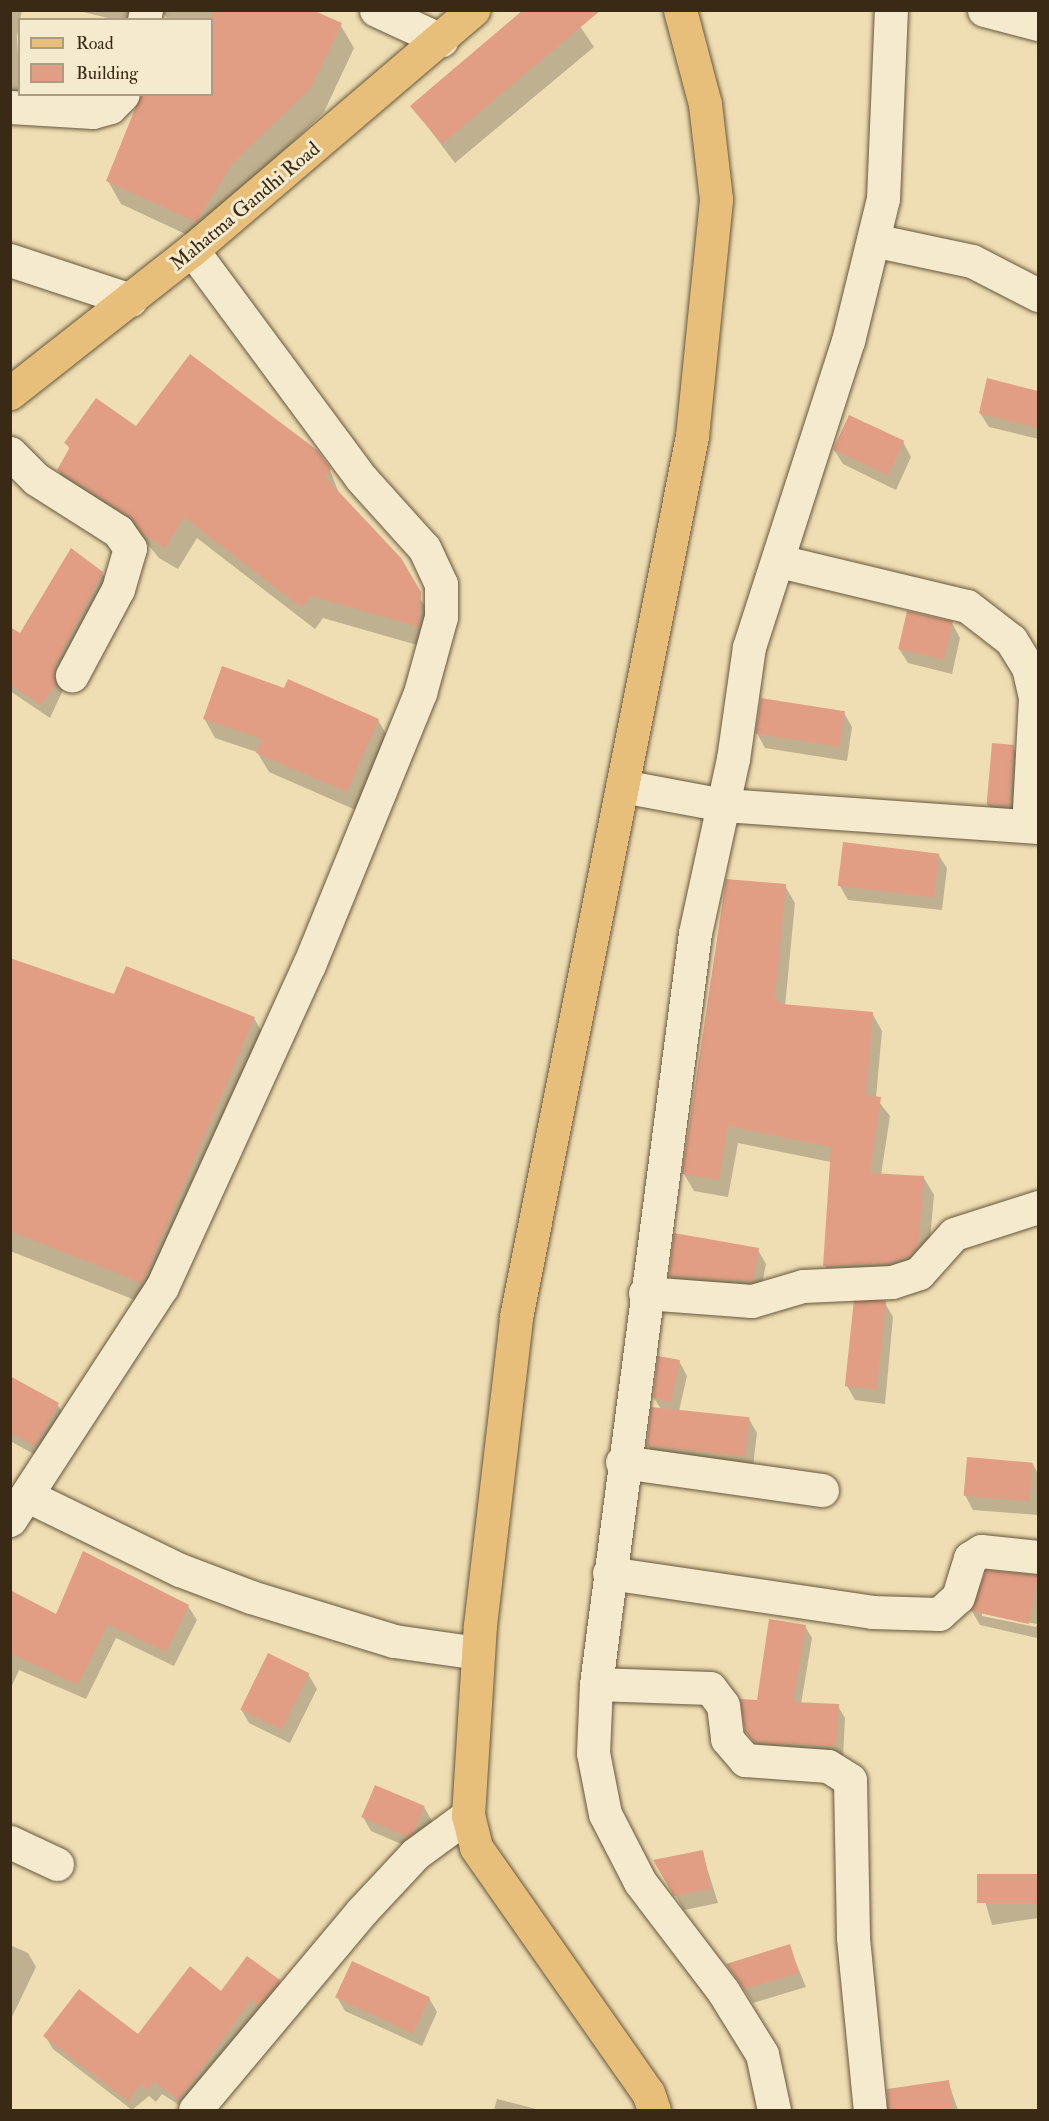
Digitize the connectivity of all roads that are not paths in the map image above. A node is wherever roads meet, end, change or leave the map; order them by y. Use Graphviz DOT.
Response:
graph roads {
  1 [pos="376,10"];
  2 [pos="473,10"];
  3 [pos="680,10"];
  4 [pos="891,10"];
  5 [pos="984,10"];
  6 [pos="1038,24"];
  7 [pos="441,40"];
  8 [pos="121,96"];
  9 [pos="10,107"];
  10 [pos="873,240"];
  11 [pos="192,250"];
  12 [pos="10,260"];
  13 [pos="1038,295"];
  14 [pos="131,300"];
  15 [pos="10,393"];
  16 [pos="10,453"];
  17 [pos="779,561"];
  18 [pos="72,675"];
  19 [pos="634,789"];
  20 [pos="716,804"];
  21 [pos="1033,826"];
  22 [pos="1038,1207"];
  23 [pos="645,1293"];
  24 [pos="622,1462"];
  25 [pos="822,1490"];
  26 [pos="21,1494"];
  27 [pos="1038,1557"];
  28 [pos="609,1573"];
  29 [pos="478,1653"];
  30 [pos="596,1684"];
  31 [pos="468,1815"];
  32 [pos="10,1842"];
  33 [pos="57,1864"];
  34 [pos="195,2110"];
  35 [pos="654,2110"];
  36 [pos="774,2110"];
  37 [pos="870,2110"];
  1 -- 7 [label="street"];
  2 -- 7 [label="main road, Mahatma Gandhi Road"];
  3 -- 19 [label="main road"];
  4 -- 10 [label="street"];
  5 -- 6 [label="street"];
  7 -- 11 [label="main road, Mahatma Gandhi Road"];
  8 -- 9 [label="street"];
  10 -- 13 [label="street"];
  10 -- 17 [label="street"];
  11 -- 14 [label="main road, Mahatma Gandhi Road"];
  11 -- 26 [label="street"];
  12 -- 14 [label="street"];
  14 -- 15 [label="main road, Mahatma Gandhi Road"];
  16 -- 18 [label="street"];
  17 -- 20 [label="street"];
  17 -- 21 [label="street"];
  19 -- 20 [label="street"];
  19 -- 29 [label="main road"];
  20 -- 21 [label="street"];
  20 -- 23 [label="street"];
  22 -- 23 [label="street"];
  23 -- 24 [label="street"];
  24 -- 25 [label="street"];
  24 -- 28 [label="street"];
  26 -- 29 [label="street"];
  27 -- 28 [label="street"];
  28 -- 30 [label="street"];
  29 -- 31 [label="main road"];
  30 -- 36 [label="street"];
  30 -- 37 [label="street"];
  31 -- 34 [label="street"];
  31 -- 35 [label="main road"];
  32 -- 33 [label="street"];
}
